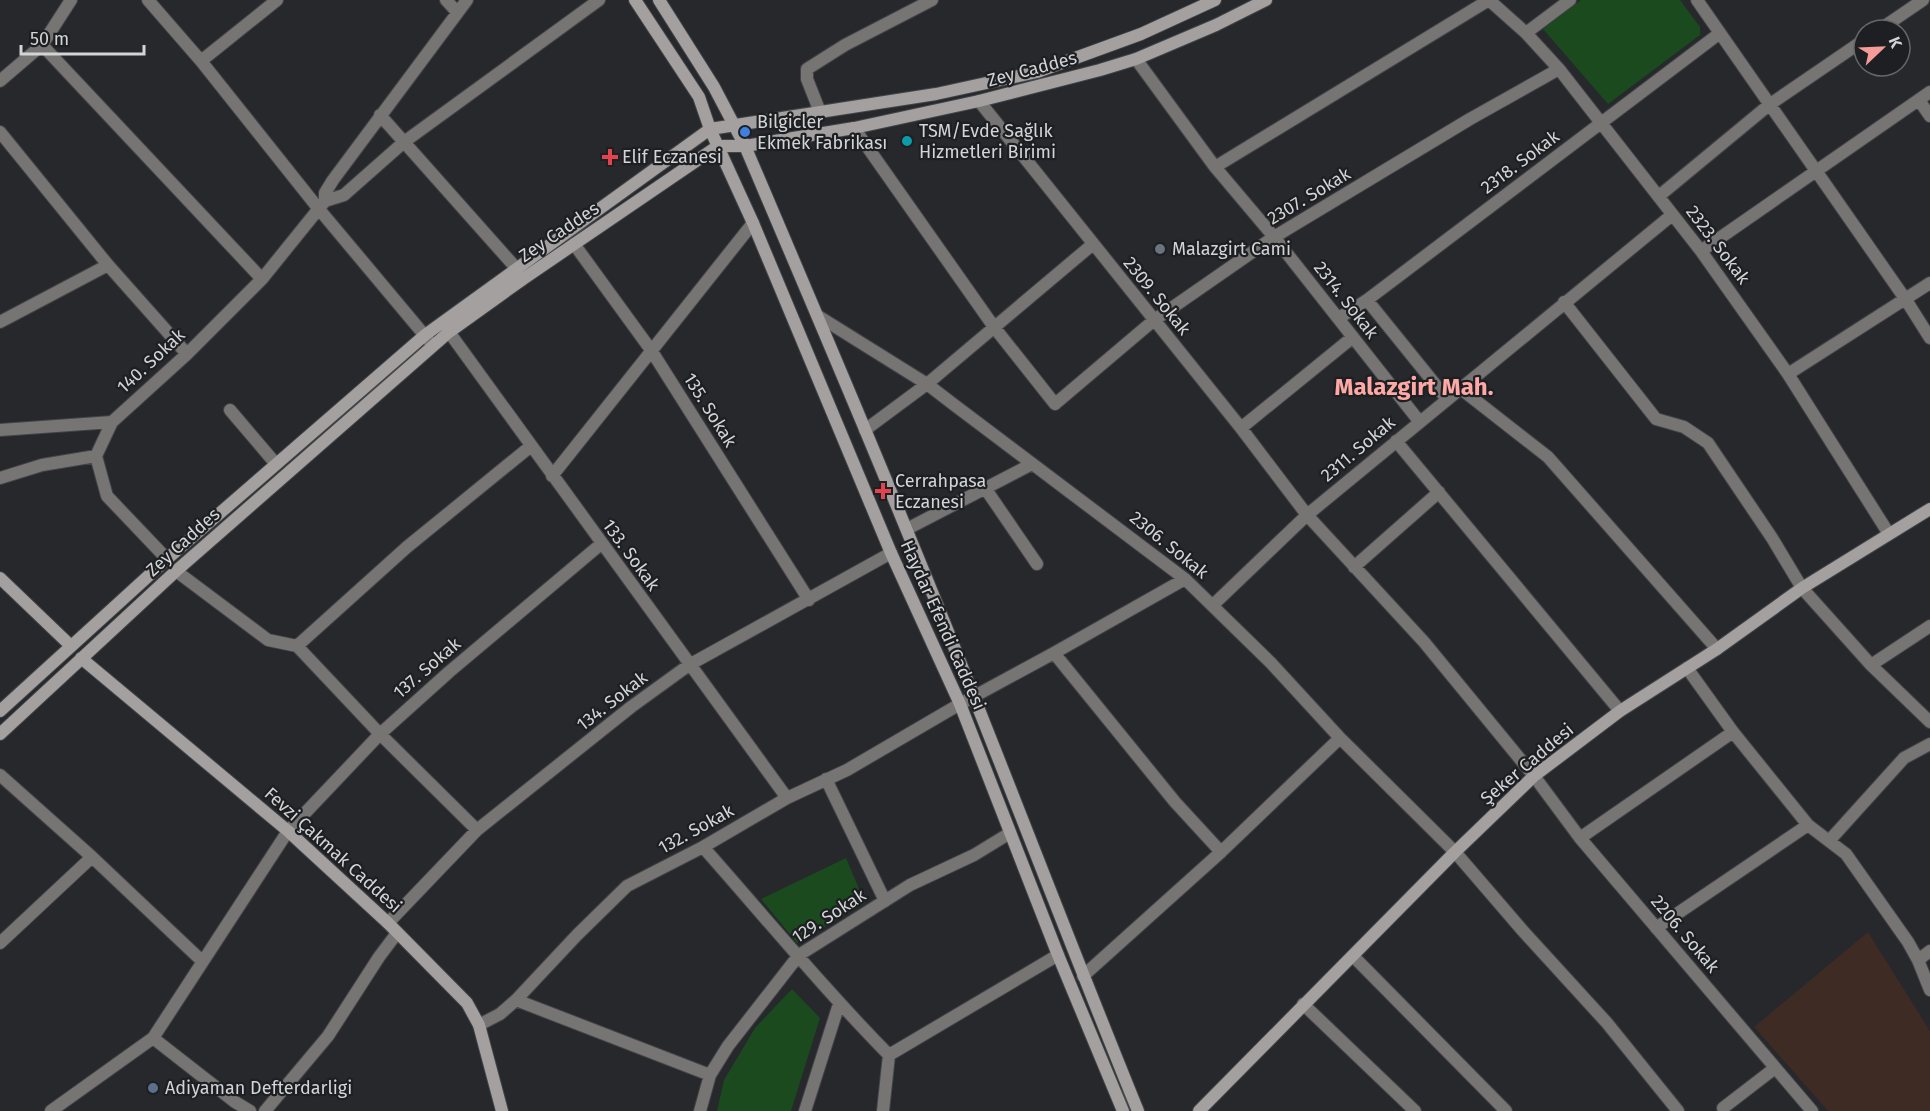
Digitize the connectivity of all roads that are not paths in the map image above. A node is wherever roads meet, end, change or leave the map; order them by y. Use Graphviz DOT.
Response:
graph roads {
  1 [pos="71,0"];
  2 [pos="148,0"];
  3 [pos="277,0"];
  4 [pos="446,0"];
  5 [pos="467,0"];
  6 [pos="599,0"];
  7 [pos="635,0"];
  8 [pos="658,0"];
  9 [pos="932,0"];
  10 [pos="1215,0"];
  11 [pos="1266,0"];
  12 [pos="1489,0"];
  13 [pos="1570,0"];
  14 [pos="1923,0"];
  15 [pos="1699,1"];
  16 [pos="457,12"];
  17 [pos="1897,18"];
  18 [pos="1526,33"];
  19 [pos="1720,33"];
  20 [pos="42,45"];
  21 [pos="1852,48"];
  22 [pos="1136,59"];
  23 [pos="201,61"];
  24 [pos="1559,69"];
  25 [pos="0,81"];
  26 [pos="1930,92"];
  27 [pos="1919,100"];
  28 [pos="979,101"];
  29 [pos="1769,105"];
  30 [pos="820,112"];
  31 [pos="380,115"];
  32 [pos="1930,116"];
  33 [pos="734,124"];
  34 [pos="1600,124"];
  35 [pos="854,128"];
  36 [pos="710,129"];
  37 [pos="0,132"];
  38 [pos="404,142"];
  39 [pos="718,146"];
  40 [pos="745,146"];
  41 [pos="1215,167"];
  42 [pos="1816,170"];
  43 [pos="1659,196"];
  44 [pos="322,205"];
  45 [pos="1672,215"];
  46 [pos="753,223"];
  47 [pos="1274,237"];
  48 [pos="574,244"];
  49 [pos="1093,244"];
  50 [pos="1701,251"];
  51 [pos="108,266"];
  52 [pos="516,268"];
  53 [pos="262,279"];
  54 [pos="1930,283"];
  55 [pos="1367,300"];
  56 [pos="1906,300"];
  57 [pos="1564,302"];
  58 [pos="818,316"];
  59 [pos="1339,318"];
  60 [pos="1153,321"];
  61 [pos="0,322"];
  62 [pos="994,327"];
  63 [pos="449,332"];
  64 [pos="1353,337"];
  65 [pos="1930,338"];
  66 [pos="429,340"];
  67 [pos="651,350"];
  68 [pos="187,354"];
  69 [pos="1788,374"];
  70 [pos="927,384"];
  71 [pos="1461,389"];
  72 [pos="1447,399"];
  73 [pos="230,410"];
  74 [pos="1419,421"];
  75 [pos="112,422"];
  76 [pos="1241,428"];
  77 [pos="0,430"];
  78 [pos="865,430"];
  79 [pos="1396,441"];
  80 [pos="531,446"];
  81 [pos="96,456"];
  82 [pos="276,464"];
  83 [pos="1032,464"];
  84 [pos="552,476"];
  85 [pos="0,478"];
  86 [pos="985,488"];
  87 [pos="1439,492"];
  88 [pos="1930,509"];
  89 [pos="1306,515"];
  90 [pos="907,529"];
  91 [pos="1889,534"];
  92 [pos="601,544"];
  93 [pos="891,553"];
  94 [pos="167,559"];
  95 [pos="1037,564"];
  96 [pos="1354,567"];
  97 [pos="176,571"];
  98 [pos="0,578"];
  99 [pos="1185,579"];
  100 [pos="1802,588"];
  101 [pos="809,600"];
  102 [pos="1213,605"];
  103 [pos="1930,626"];
  104 [pos="71,646"];
  105 [pos="297,646"];
  106 [pos="1717,650"];
  107 [pos="1054,653"];
  108 [pos="81,658"];
  109 [pos="689,665"];
  110 [pos="1871,665"];
  111 [pos="1688,668"];
  112 [pos="974,696"];
  113 [pos="960,704"];
  114 [pos="0,711"];
  115 [pos="1620,711"];
  116 [pos="1930,722"];
  117 [pos="1733,732"];
  118 [pos="0,734"];
  119 [pos="380,734"];
  120 [pos="1340,738"];
  121 [pos="1930,744"];
  122 [pos="0,775"];
  123 [pos="1534,776"];
  124 [pos="826,779"];
  125 [pos="787,798"];
  126 [pos="1808,825"];
  127 [pos="477,830"];
  128 [pos="288,831"];
  129 [pos="1010,833"];
  130 [pos="1580,838"];
  131 [pos="1829,841"];
  132 [pos="703,847"];
  133 [pos="1221,852"];
  134 [pos="1455,852"];
  135 [pos="92,857"];
  136 [pos="885,901"];
  137 [pos="388,923"];
  138 [pos="1656,928"];
  139 [pos="397,933"];
  140 [pos="0,943"];
  141 [pos="1930,951"];
  142 [pos="799,955"];
  143 [pos="1058,955"];
  144 [pos="1353,956"];
  145 [pos="1918,960"];
  146 [pos="202,961"];
  147 [pos="1083,976"];
  148 [pos="1930,990"];
  149 [pos="516,1000"];
  150 [pos="839,1004"];
  151 [pos="1303,1005"];
  152 [pos="479,1025"];
  153 [pos="153,1038"];
  154 [pos="889,1055"];
  155 [pos="1775,1068"];
  156 [pos="710,1075"];
  157 [pos="232,1107"];
  158 [pos="1723,1108"];
  159 [pos="51,1111"];
  160 [pos="250,1111"];
  161 [pos="265,1111"];
  162 [pos="502,1111"];
  163 [pos="700,1111"];
  164 [pos="805,1111"];
  165 [pos="884,1111"];
  166 [pos="1123,1111"];
  167 [pos="1138,1111"];
  168 [pos="1199,1111"];
  169 [pos="1415,1111"];
  170 [pos="1506,1111"];
  171 [pos="1678,1111"];
  172 [pos="1812,1111"];
  1 -- 20 [label="street"];
  2 -- 23 [label="street"];
  3 -- 23 [label="street"];
  4 -- 16 [label="street"];
  5 -- 16 [label="street"];
  6 -- 38 [label="street"];
  7 -- 36 [label="main road, Haydar Efendi Caddesi"];
  8 -- 33 [label="main road, Haydar Efendi Caddesi"];
  9 -- 30 [label="street"];
  10 -- 30 [label="main road, Zey Caddes"];
  11 -- 22 [label="main road, Zey Caddes"];
  12 -- 18 [label="street, 2323. Sokak"];
  12 -- 41 [label="street"];
  13 -- 18 [label="street"];
  14 -- 17 [label="street"];
  15 -- 19 [label="street"];
  16 -- 31 [label="street"];
  18 -- 24 [label="street, 2323. Sokak"];
  19 -- 29 [label="street"];
  19 -- 34 [label="street, 2318. Sokak"];
  20 -- 25 [label="street"];
  20 -- 53 [label="street"];
  21 -- 29 [label="street"];
  22 -- 28 [label="main road, Zey Caddes"];
  22 -- 41 [label="street, 2314. Sokak"];
  23 -- 44 [label="street"];
  24 -- 34 [label="street, 2323. Sokak"];
  24 -- 47 [label="street, 2307. Sokak"];
  26 -- 27 [label="street"];
  27 -- 32 [label="street"];
  27 -- 42 [label="street"];
  28 -- 35 [label="main road, Zey Caddes"];
  28 -- 49 [label="street, 2309. Sokak"];
  29 -- 42 [label="street"];
  29 -- 43 [label="street"];
  30 -- 33 [label="main road, Zey Caddes"];
  31 -- 38 [label="street"];
  31 -- 44 [label="street"];
  33 -- 36 [label="main road, Zey Caddes"];
  33 -- 40 [label="main road, Haydar Efendi Caddesi"];
  34 -- 43 [label="street, 2323. Sokak"];
  34 -- 55 [label="street, 2318. Sokak"];
  35 -- 40 [label="main road, Zey Caddes"];
  35 -- 62 [label="street"];
  36 -- 39 [label="main road, Haydar Efendi Caddesi"];
  36 -- 52 [label="main road, Zey Caddes"];
  37 -- 51 [label="street"];
  38 -- 44 [label="street"];
  38 -- 52 [label="street"];
  39 -- 40 [label="main road, Zey Caddes"];
  39 -- 46 [label="main road, Haydar Efendi Caddesi"];
  39 -- 48 [label="main road, Zey Caddes"];
  40 -- 58 [label="main road, Haydar Efendi Caddesi"];
  41 -- 47 [label="street, 2314. Sokak"];
  42 -- 50 [label="street"];
  42 -- 56 [label="street"];
  43 -- 45 [label="street, 2323. Sokak"];
  44 -- 53 [label="street, 140. Sokak"];
  44 -- 66 [label="street"];
  45 -- 50 [label="street, 2323. Sokak"];
  45 -- 57 [label="street, 2311. Sokak"];
  46 -- 67 [label="street"];
  46 -- 93 [label="main road, Haydar Efendi Caddesi"];
  47 -- 59 [label="street, 2314. Sokak"];
  47 -- 60 [label="street, 2307. Sokak"];
  48 -- 63 [label="main road, Zey Caddes"];
  48 -- 67 [label="street, 135. Sokak"];
  49 -- 60 [label="street, 2309. Sokak"];
  49 -- 62 [label="street"];
  50 -- 69 [label="street, 2323. Sokak"];
  51 -- 61 [label="street"];
  51 -- 68 [label="street"];
  52 -- 66 [label="main road, Zey Caddes"];
  53 -- 68 [label="street, 140. Sokak"];
  54 -- 56 [label="street"];
  55 -- 59 [label="street, 2318. Sokak"];
  55 -- 72 [label="street"];
  56 -- 65 [label="street"];
  56 -- 69 [label="street"];
  57 -- 71 [label="street, 2311. Sokak"];
  57 -- 100 [label="street"];
  58 -- 70 [label="street, 2306. Sokak"];
  58 -- 78 [label="main road, Haydar Efendi Caddesi"];
  59 -- 64 [label="street, 2314. Sokak"];
  60 -- 62 [label="street, 2307. Sokak"];
  60 -- 76 [label="street, 2309. Sokak"];
  62 -- 70 [label="street"];
  63 -- 66 [label="main road, Zey Caddes"];
  63 -- 80 [label="street, 133. Sokak"];
  64 -- 74 [label="street, 2314. Sokak"];
  64 -- 76 [label="street"];
  66 -- 82 [label="main road, Zey Caddes"];
  66 -- 97 [label="main road, Zey Caddes"];
  67 -- 84 [label="street"];
  67 -- 101 [label="street, 135. Sokak"];
  68 -- 75 [label="street, 140. Sokak"];
  69 -- 91 [label="street, 2323. Sokak"];
  70 -- 78 [label="street"];
  70 -- 83 [label="street, 2306. Sokak"];
  71 -- 72 [label="street, 2311. Sokak"];
  71 -- 106 [label="street"];
  72 -- 74 [label="street, 2311. Sokak"];
  73 -- 82 [label="street"];
  74 -- 79 [label="street, 2311. Sokak"];
  75 -- 77 [label="street"];
  75 -- 81 [label="street, 140. Sokak"];
  76 -- 89 [label="street, 2309. Sokak"];
  78 -- 90 [label="main road, Haydar Efendi Caddesi"];
  79 -- 87 [label="street"];
  79 -- 89 [label="street, 2311. Sokak"];
  80 -- 84 [label="street, 133. Sokak"];
  80 -- 105 [label="street"];
  81 -- 85 [label="street"];
  81 -- 94 [label="street"];
  82 -- 94 [label="main road, Zey Caddes"];
  83 -- 86 [label="street"];
  83 -- 99 [label="street, 2306. Sokak"];
  84 -- 92 [label="street, 133. Sokak"];
  86 -- 90 [label="street"];
  86 -- 95 [label="street"];
  87 -- 96 [label="street"];
  87 -- 115 [label="street"];
  88 -- 91 [label="main road, Şeker Caddesi"];
  89 -- 96 [label="street, 2309. Sokak"];
  89 -- 102 [label="street, 2311. Sokak"];
  90 -- 112 [label="main road, Haydar Efendi Caddesi"];
  91 -- 100 [label="main road, Şeker Caddesi"];
  92 -- 109 [label="street, 133. Sokak"];
  92 -- 119 [label="street, 137. Sokak"];
  93 -- 101 [label="street, 134. Sokak"];
  93 -- 113 [label="main road, Haydar Efendi Caddesi"];
  94 -- 104 [label="main road, Zey Caddes"];
  96 -- 123 [label="street, 2206. Sokak"];
  97 -- 105 [label="street"];
  97 -- 108 [label="main road, Zey Caddes"];
  98 -- 104 [label="main road"];
  99 -- 102 [label="street, 2306. Sokak"];
  99 -- 107 [label="street, 132. Sokak"];
  100 -- 106 [label="main road, Şeker Caddesi"];
  100 -- 110 [label="street"];
  101 -- 109 [label="street, 134. Sokak"];
  102 -- 120 [label="street, 2306. Sokak"];
  103 -- 110 [label="street"];
  104 -- 114 [label="main road, Zey Caddes"];
  105 -- 119 [label="street"];
  106 -- 111 [label="main road, Şeker Caddesi"];
  107 -- 112 [label="street, 132. Sokak"];
  107 -- 133 [label="street"];
  108 -- 118 [label="main road, Zey Caddes"];
  108 -- 128 [label="main road, Fevzi Çakmak Caddesi"];
  109 -- 125 [label="street, 133. Sokak"];
  109 -- 127 [label="street, 134. Sokak"];
  110 -- 116 [label="street"];
  111 -- 115 [label="main road, Şeker Caddesi"];
  111 -- 117 [label="street"];
  112 -- 113 [label="street, 132. Sokak"];
  112 -- 147 [label="main road, Haydar Efendi Caddesi"];
  113 -- 124 [label="street, 132. Sokak"];
  113 -- 129 [label="main road, Haydar Efendi Caddesi"];
  115 -- 123 [label="main road, Şeker Caddesi"];
  117 -- 126 [label="street"];
  117 -- 130 [label="street"];
  119 -- 127 [label="street"];
  119 -- 128 [label="street, 137. Sokak"];
  120 -- 133 [label="street"];
  120 -- 134 [label="street, 2306. Sokak"];
  121 -- 131 [label="street"];
  122 -- 135 [label="street"];
  123 -- 130 [label="street, 2206. Sokak"];
  123 -- 134 [label="main road, Şeker Caddesi"];
  124 -- 125 [label="street, 132. Sokak"];
  124 -- 136 [label="street"];
  125 -- 132 [label="street, 132. Sokak"];
  126 -- 131 [label="street"];
  126 -- 138 [label="street"];
  127 -- 137 [label="street, 134. Sokak"];
  128 -- 137 [label="main road, Fevzi Çakmak Caddesi"];
  128 -- 146 [label="street, 137. Sokak"];
  129 -- 136 [label="street, 129. Sokak"];
  129 -- 143 [label="main road, Haydar Efendi Caddesi"];
  130 -- 138 [label="street, 2206. Sokak"];
  131 -- 145 [label="street"];
  132 -- 142 [label="street"];
  132 -- 149 [label="street, 132. Sokak"];
  133 -- 147 [label="street"];
  134 -- 144 [label="main road, Şeker Caddesi"];
  134 -- 171 [label="street, 2306. Sokak"];
  135 -- 140 [label="street"];
  135 -- 146 [label="street"];
  136 -- 142 [label="street, 129. Sokak"];
  137 -- 139 [label="main road, Fevzi Çakmak Caddesi"];
  138 -- 155 [label="street, 2206. Sokak"];
  139 -- 152 [label="main road, Fevzi Çakmak Caddesi"];
  139 -- 161 [label="street"];
  141 -- 145 [label="street"];
  142 -- 150 [label="street"];
  142 -- 156 [label="street, 129. Sokak"];
  143 -- 154 [label="street"];
  143 -- 166 [label="main road, Haydar Efendi Caddesi"];
  144 -- 151 [label="main road, Şeker Caddesi"];
  144 -- 170 [label="street"];
  145 -- 148 [label="street"];
  146 -- 153 [label="street, 137. Sokak"];
  147 -- 167 [label="main road, Haydar Efendi Caddesi"];
  149 -- 152 [label="street, 132. Sokak"];
  149 -- 156 [label="street"];
  150 -- 154 [label="street"];
  150 -- 164 [label="street"];
  151 -- 168 [label="main road, Şeker Caddesi"];
  151 -- 169 [label="street"];
  152 -- 162 [label="main road, Fevzi Çakmak Caddesi"];
  153 -- 157 [label="street"];
  153 -- 159 [label="street"];
  154 -- 165 [label="street"];
  155 -- 158 [label="street"];
  155 -- 172 [label="street, 2206. Sokak"];
  156 -- 163 [label="street, 129. Sokak"];
  157 -- 160 [label="street"];
}
